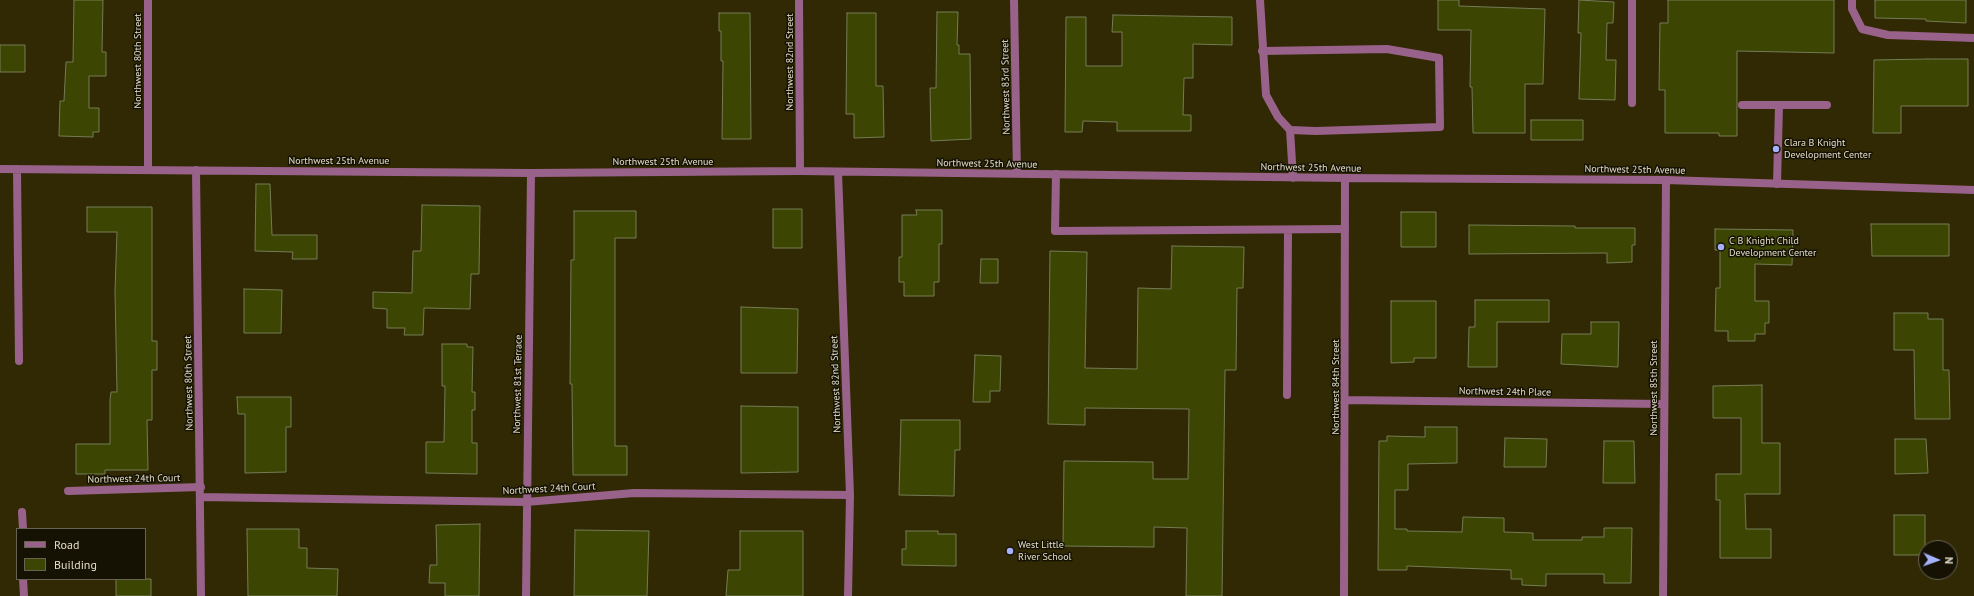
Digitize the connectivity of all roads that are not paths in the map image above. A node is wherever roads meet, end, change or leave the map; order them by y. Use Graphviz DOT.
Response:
graph roads {
  1 [pos="148,0"];
  2 [pos="799,0"];
  3 [pos="1014,0"];
  4 [pos="1260,0"];
  5 [pos="1632,0"];
  6 [pos="1852,0"];
  7 [pos="1974,38"];
  8 [pos="1262,51"];
  9 [pos="1632,103"];
  10 [pos="1742,105"];
  11 [pos="1779,105"];
  12 [pos="1828,105"];
  13 [pos="1290,130"];
  14 [pos="0,169"];
  15 [pos="17,169"];
  16 [pos="148,170"];
  17 [pos="196,170"];
  18 [pos="800,171"];
  19 [pos="838,172"];
  20 [pos="531,173"];
  21 [pos="1017,174"];
  22 [pos="1056,174"];
  23 [pos="1293,178"];
  24 [pos="1345,178"];
  25 [pos="1666,180"];
  26 [pos="1777,184"];
  27 [pos="1974,190"];
  28 [pos="1345,229"];
  29 [pos="1288,230"];
  30 [pos="19,361"];
  31 [pos="1287,395"];
  32 [pos="1346,400"];
  33 [pos="1663,404"];
  34 [pos="201,487"];
  35 [pos="68,491"];
  36 [pos="850,495"];
  37 [pos="201,497"];
  38 [pos="526,502"];
  39 [pos="22,512"];
  40 [pos="22,528"];
  41 [pos="23,580"];
  42 [pos="24,596"];
  43 [pos="201,596"];
  44 [pos="526,596"];
  45 [pos="848,596"];
  46 [pos="1344,596"];
  47 [pos="1663,596"];
  1 -- 16 [label="street, Northwest 80th Street"];
  2 -- 18 [label="street, Northwest 82nd Street"];
  3 -- 21 [label="street, Northwest 83rd Street"];
  4 -- 8 [label="street"];
  5 -- 9 [label="street"];
  6 -- 7 [label="street"];
  8 -- 13 [label="street"];
  8 -- 13 [label="street"];
  10 -- 11 [label="street"];
  11 -- 12 [label="street"];
  11 -- 26 [label="street"];
  13 -- 23 [label="street"];
  14 -- 15 [label="street, Northwest 25th Avenue"];
  15 -- 16 [label="street, Northwest 25th Avenue"];
  15 -- 30 [label="street"];
  16 -- 17 [label="street, Northwest 25th Avenue"];
  17 -- 20 [label="street, Northwest 25th Avenue"];
  17 -- 34 [label="street, Northwest 80th Street"];
  18 -- 19 [label="street, Northwest 25th Avenue"];
  18 -- 20 [label="street, Northwest 25th Avenue"];
  19 -- 21 [label="street, Northwest 25th Avenue"];
  19 -- 36 [label="street, Northwest 82nd Street"];
  20 -- 38 [label="street, Northwest 81st Terrace"];
  21 -- 22 [label="street, Northwest 25th Avenue"];
  22 -- 23 [label="street, Northwest 25th Avenue"];
  22 -- 29 [label="street"];
  23 -- 24 [label="street, Northwest 25th Avenue"];
  24 -- 25 [label="street, Northwest 25th Avenue"];
  24 -- 28 [label="street, Northwest 84th Street"];
  25 -- 26 [label="street, Northwest 25th Avenue"];
  25 -- 33 [label="street, Northwest 85th Street"];
  26 -- 27 [label="street, Northwest 25th Avenue"];
  28 -- 29 [label="street"];
  28 -- 32 [label="street, Northwest 84th Street"];
  29 -- 31 [label="street"];
  32 -- 33 [label="street, Northwest 24th Place"];
  32 -- 46 [label="street, Northwest 84th Street"];
  33 -- 47 [label="street, Northwest 85th Street"];
  34 -- 35 [label="street, Northwest 24th Court"];
  34 -- 37 [label="street, Northwest 80th Street"];
  36 -- 38 [label="street, Northwest 24th Court"];
  36 -- 45 [label="street, Northwest 82nd Street"];
  37 -- 38 [label="street, Northwest 24th Court"];
  37 -- 43 [label="street, Northwest 80th Street"];
  38 -- 44 [label="street, Northwest 81st Terrace"];
  39 -- 40 [label="street"];
  41 -- 42 [label="street"];
}
